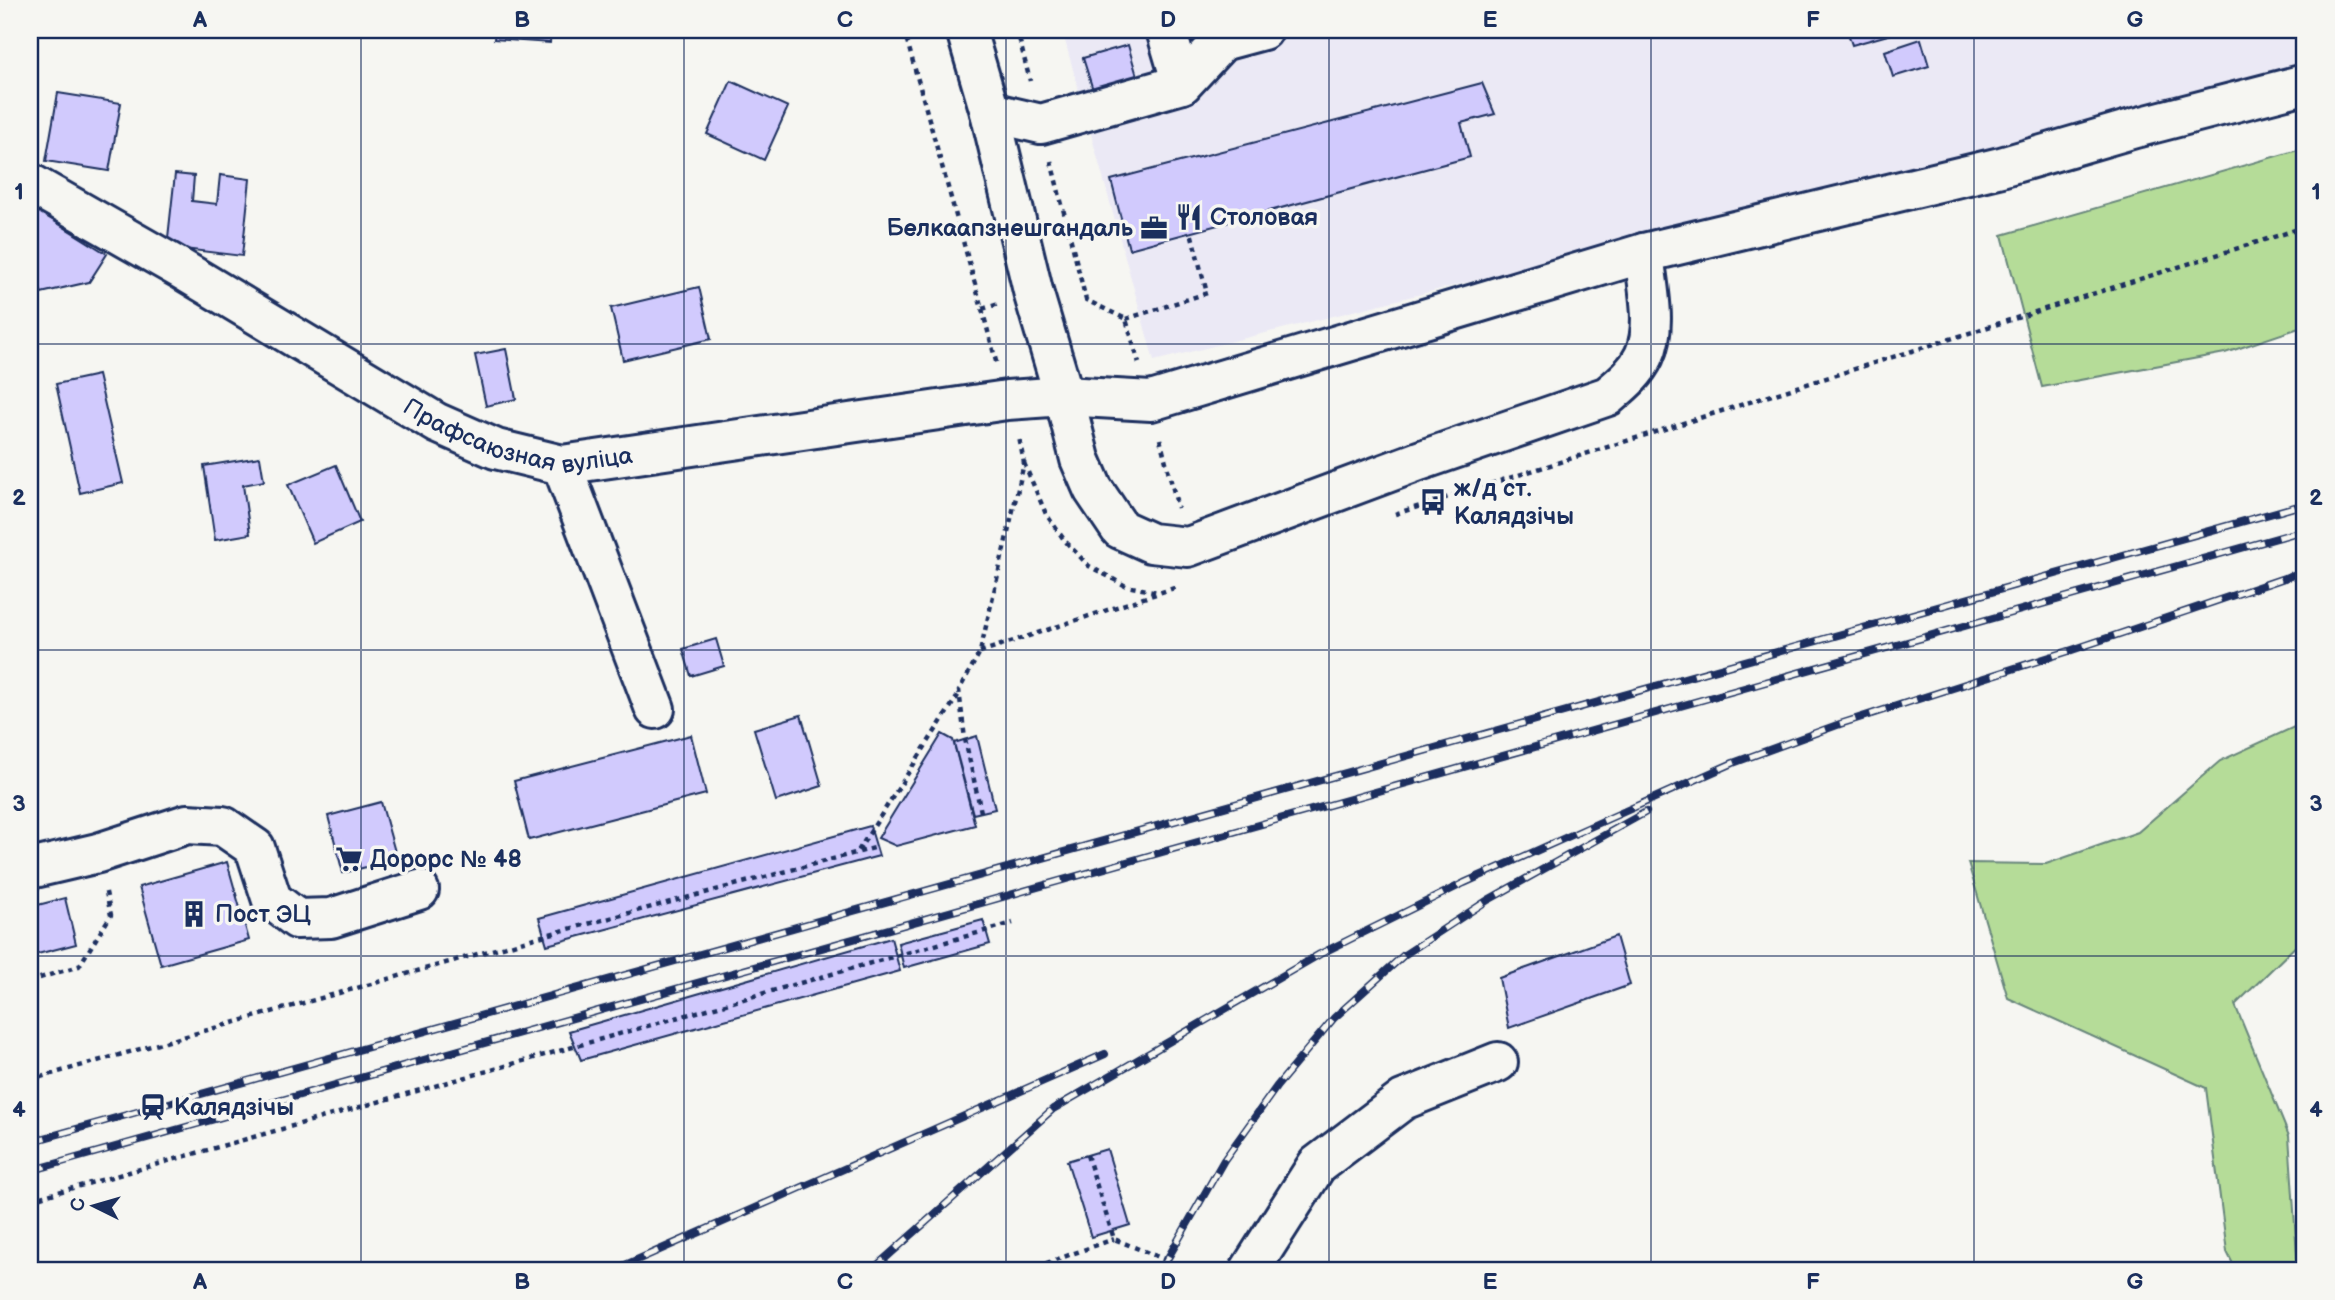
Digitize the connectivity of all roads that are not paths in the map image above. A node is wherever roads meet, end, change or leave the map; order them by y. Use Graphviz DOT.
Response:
graph roads {
  1 [pos="966,30"];
  2 [pos="1166,30"];
  3 [pos="1263,30"];
  4 [pos="1181,84"];
  5 [pos="2305,84"];
  6 [pos="990,112"];
  7 [pos="30,183"];
  8 [pos="1644,253"];
  9 [pos="1064,397"];
  10 [pos="562,465"];
  11 [pos="655,709"];
  12 [pos="30,869"];
  13 [pos="419,890"];
  14 [pos="1498,1062"];
  15 [pos="1250,1270"];
  1 -- 6 [label="street"];
  2 -- 4 [label="street"];
  3 -- 4 [label="street"];
  4 -- 6 [label="street"];
  5 -- 8 [label="street, Прафсаюзная вуліца"];
  6 -- 9 [label="street"];
  7 -- 10 [label="street, Прафсаюзная вуліца"];
  8 -- 9 [label="street, Прафсаюзная вуліца"];
  8 -- 9 [label="street"];
  9 -- 10 [label="street, Прафсаюзная вуліца"];
  10 -- 11 [label="street"];
  12 -- 13 [label="street"];
  14 -- 15 [label="street"];
}
